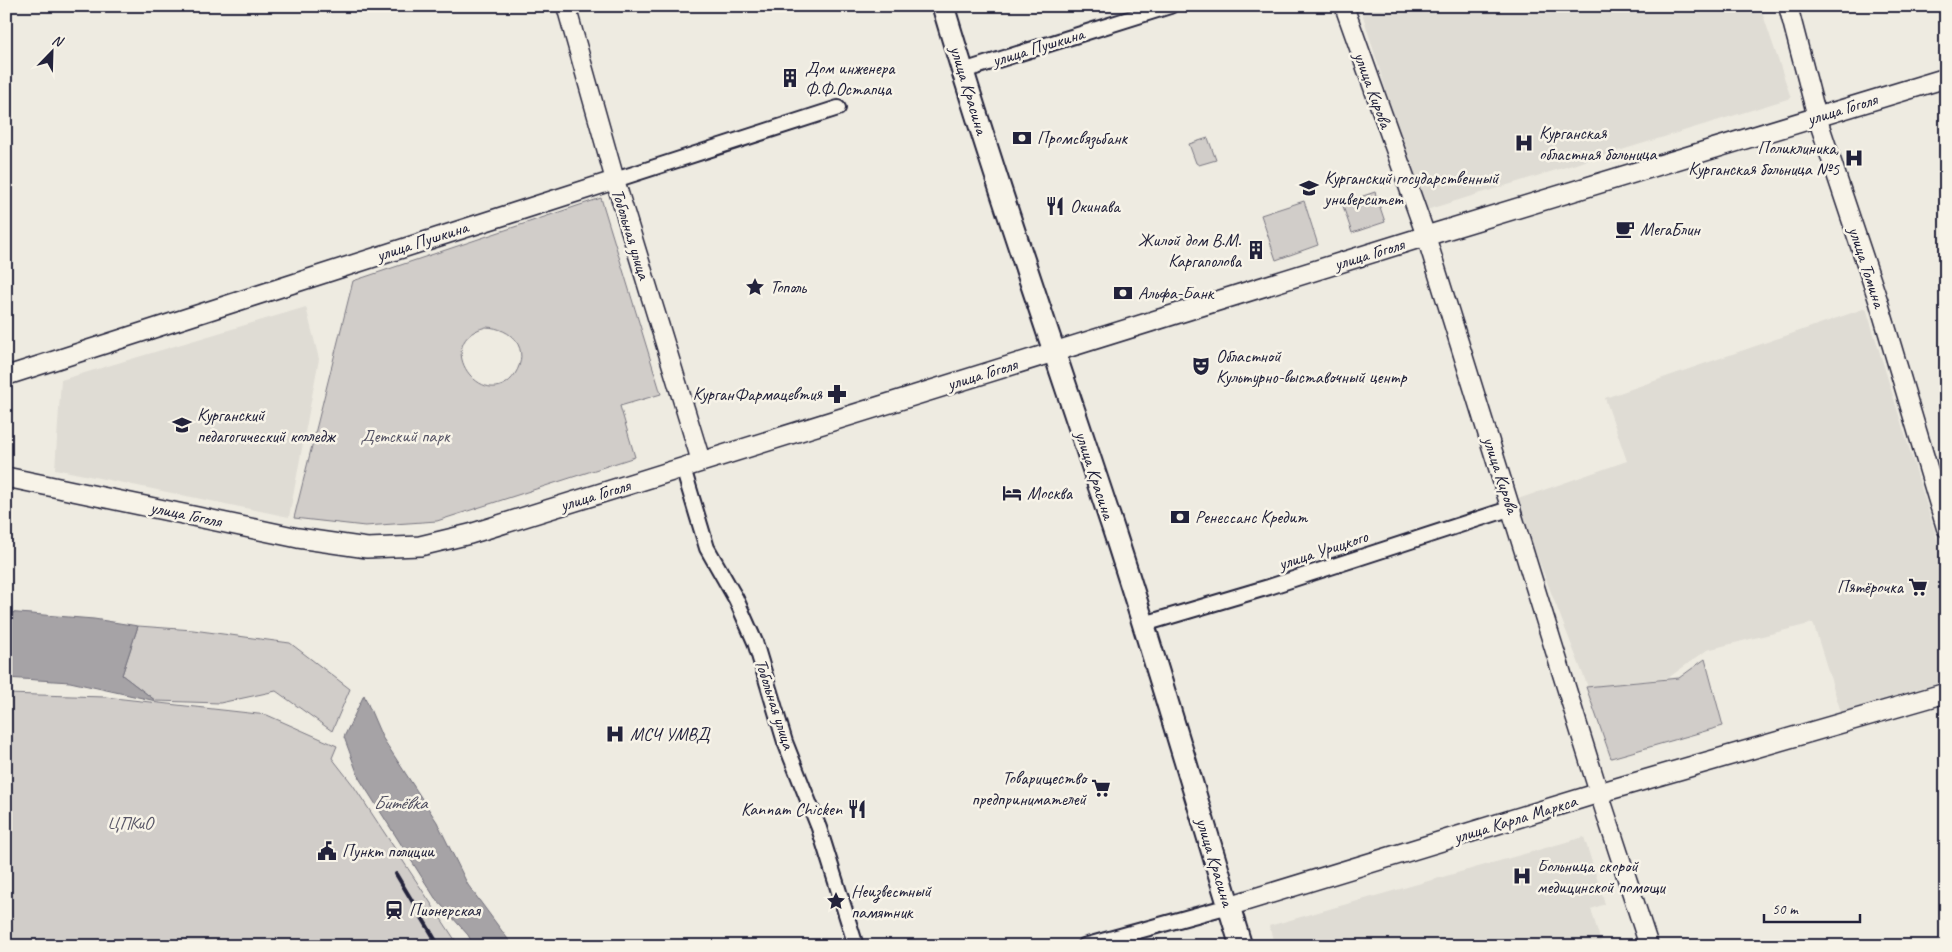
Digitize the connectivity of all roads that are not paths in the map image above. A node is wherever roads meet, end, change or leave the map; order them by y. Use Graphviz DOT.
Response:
graph roads {
  1 [pos="566,6"];
  2 [pos="943,6"];
  3 [pos="1170,6"];
  4 [pos="1344,6"];
  5 [pos="1788,6"];
  6 [pos="963,71"];
  7 [pos="1946,78"];
  8 [pos="838,108"];
  9 [pos="1817,117"];
  10 [pos="615,180"];
  11 [pos="1426,236"];
  12 [pos="1054,352"];
  13 [pos="6,376"];
  14 [pos="701,461"];
  15 [pos="683,468"];
  16 [pos="6,477"];
  17 [pos="1512,508"];
  18 [pos="1946,528"];
  19 [pos="1144,624"];
  20 [pos="1946,693"];
  21 [pos="1599,793"];
  22 [pos="1229,906"];
  23 [pos="856,946"];
  24 [pos="1084,946"];
  25 [pos="1241,946"];
  26 [pos="1649,946"];
  1 -- 10 [label="street, Тобольная улица"];
  2 -- 6 [label="main road, улица Красина"];
  3 -- 6 [label="street, улица Пушкина"];
  4 -- 11 [label="street, улица Кирова"];
  5 -- 9 [label="street, улица Томина"];
  6 -- 12 [label="main road, улица Красина"];
  7 -- 9 [label="main road, улица Гоголя"];
  8 -- 10 [label="street, улица Пушкина"];
  9 -- 11 [label="main road, улица Гоголя"];
  9 -- 18 [label="street, улица Томина"];
  10 -- 13 [label="street, улица Пушкина"];
  10 -- 14 [label="street, Тобольная улица"];
  11 -- 12 [label="main road, улица Гоголя"];
  11 -- 17 [label="street, улица Кирова"];
  12 -- 14 [label="main road, улица Гоголя"];
  12 -- 19 [label="main road, улица Красина"];
  14 -- 15 [label="main road, улица Гоголя"];
  15 -- 16 [label="main road, улица Гоголя"];
  15 -- 23 [label="street, Тобольная улица"];
  17 -- 19 [label="street, улица Урицкого"];
  17 -- 21 [label="street, улица Кирова"];
  19 -- 22 [label="main road, улица Красина"];
  20 -- 21 [label="main road, улица Карла Маркса"];
  21 -- 22 [label="main road, улица Карла Маркса"];
  21 -- 26 [label="street, улица Кирова"];
  22 -- 24 [label="street, улица Карла Маркса"];
  22 -- 25 [label="main road, улица Красина"];
}
